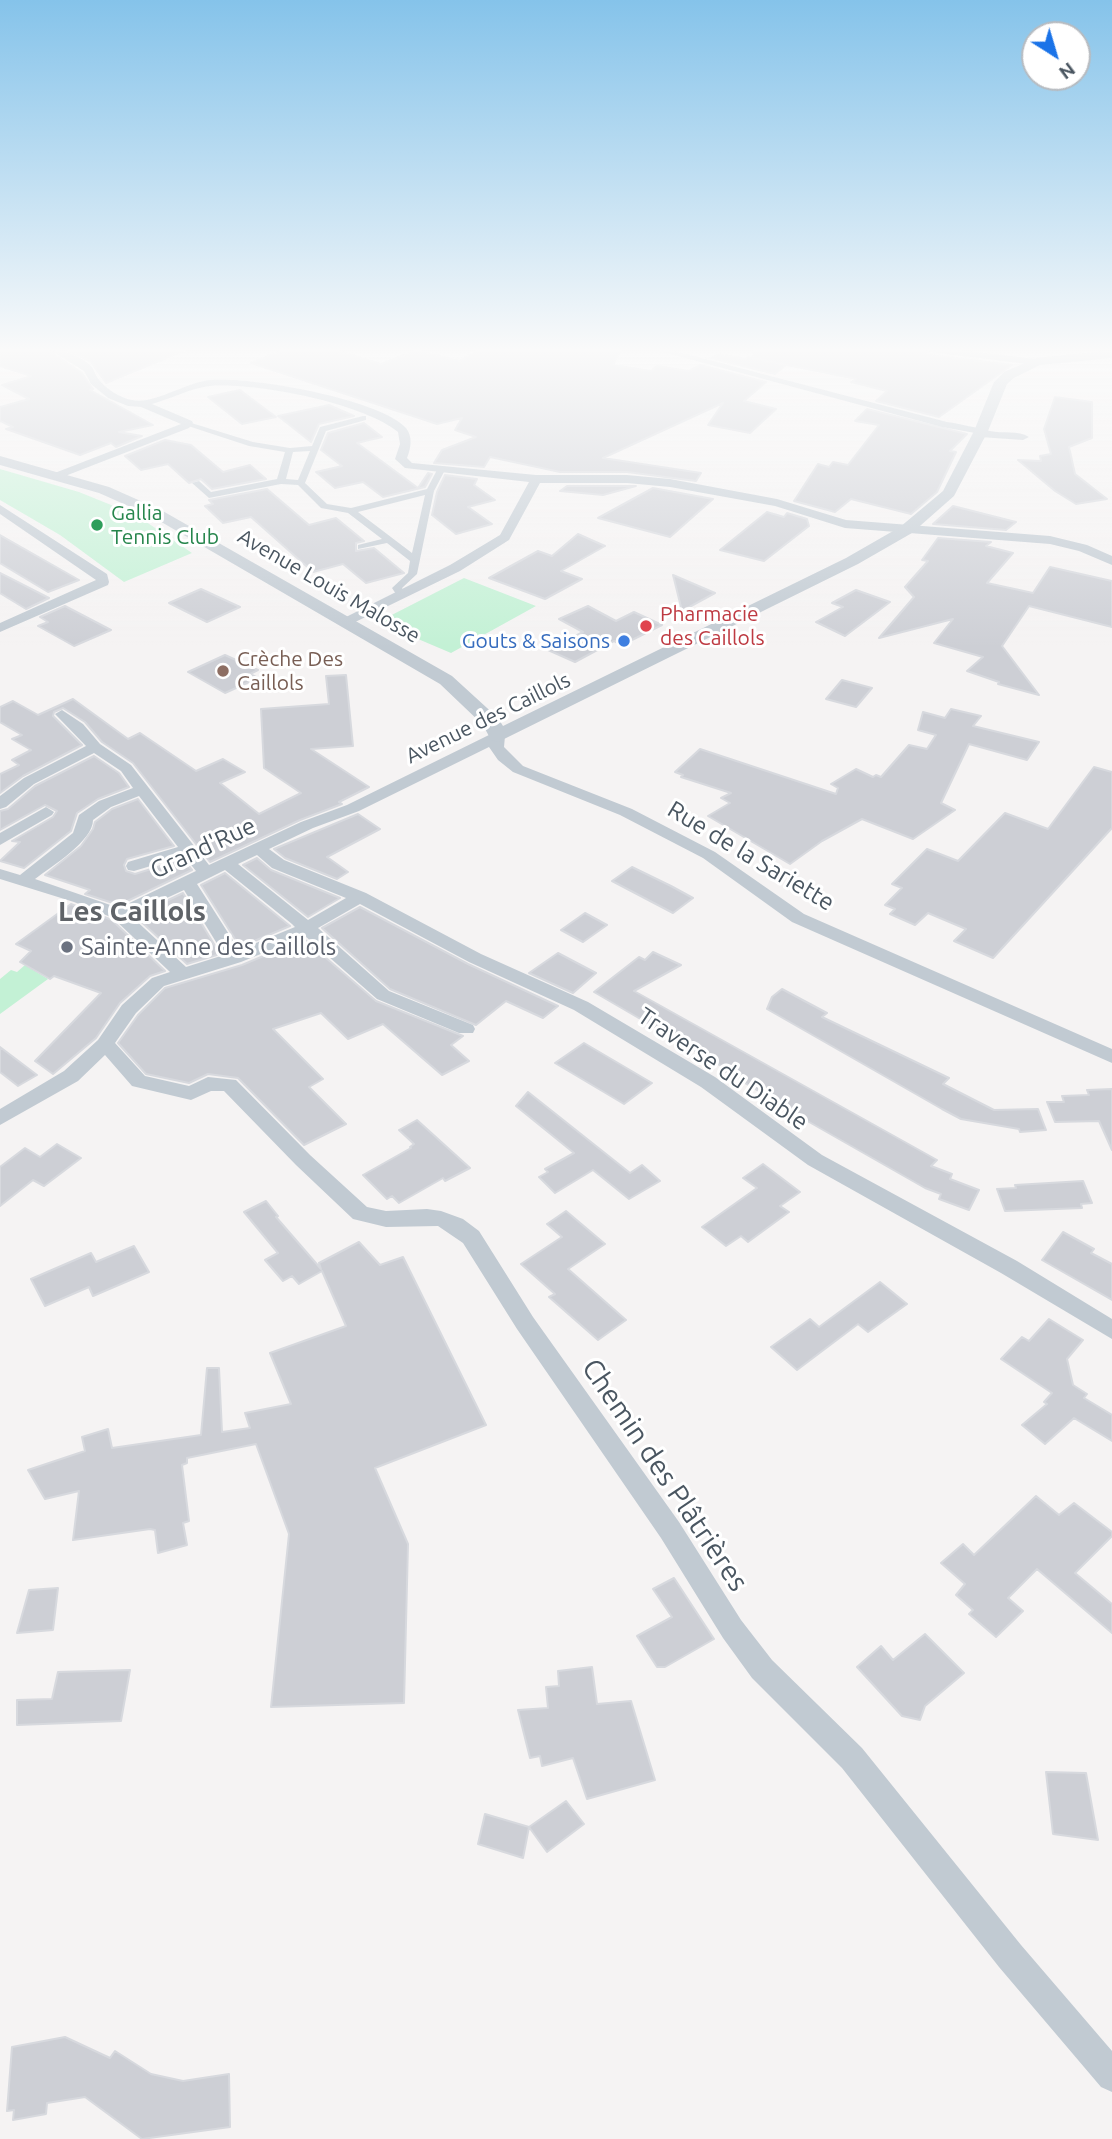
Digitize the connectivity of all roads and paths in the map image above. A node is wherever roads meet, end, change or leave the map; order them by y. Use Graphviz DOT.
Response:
graph roads {
  1 [pos="316,448"];
  2 [pos="126,449"];
  3 [pos="283,449"];
  4 [pos="305,449"];
  5 [pos="404,449"];
  6 [pos="972,449"];
  7 [pos="290,450"];
  8 [pos="0,460"];
  9 [pos="441,470"];
  10 [pos="56,476"];
  11 [pos="536,478"];
  12 [pos="281,481"];
  13 [pos="196,483"];
  14 [pos="301,483"];
  15 [pos="430,491"];
  16 [pos="0,509"];
  17 [pos="351,511"];
  18 [pos="906,530"];
  19 [pos="388,540"];
  20 [pos="361,547"];
  21 [pos="414,559"];
  22 [pos="1112,561"];
  23 [pos="401,595"];
  24 [pos="347,622"];
  25 [pos="0,628"];
  26 [pos="62,715"];
  27 [pos="498,736"];
  28 [pos="95,747"];
  29 [pos="143,789"];
  30 [pos="0,804"];
  31 [pos="46,812"];
  32 [pos="307,825"];
  33 [pos="0,840"];
  34 [pos="189,849"];
  35 [pos="259,849"];
  36 [pos="228,863"];
  37 [pos="134,866"];
  38 [pos="206,873"];
  39 [pos="0,874"];
  40 [pos="23,881"];
  41 [pos="187,882"];
  42 [pos="360,897"];
  43 [pos="119,914"];
  44 [pos="306,928"];
  45 [pos="234,958"];
  46 [pos="182,974"];
  47 [pos="466,1029"];
  48 [pos="105,1044"];
  49 [pos="1112,1057"];
  50 [pos="0,1118"];
  51 [pos="1112,1330"];
  52 [pos="1112,2076"];
  1 -- 14 [label="street"];
  2 -- 10 [label="street"];
  3 -- 7 [label="street"];
  4 -- 7 [label="street"];
  5 -- 9 [label="street"];
  6 -- 18 [label="street, Avenue des Caillols"];
  7 -- 12 [label="street"];
  8 -- 10 [label="street, Avenue Louis Malosse"];
  9 -- 11 [label="street"];
  9 -- 15 [label="street"];
  10 -- 24 [label="street, Avenue Louis Malosse"];
  11 -- 18 [label="street"];
  11 -- 23 [label="street"];
  12 -- 13 [label="street"];
  12 -- 14 [label="street"];
  14 -- 17 [label="street"];
  15 -- 17 [label="street"];
  15 -- 21 [label="street"];
  16 -- 25 [label="street"];
  17 -- 19 [label="street"];
  18 -- 22 [label="street"];
  18 -- 27 [label="street, Avenue des Caillols"];
  19 -- 20 [label="street"];
  19 -- 21 [label="street"];
  21 -- 23 [label="street"];
  23 -- 24 [label="street"];
  24 -- 27 [label="street, Avenue Louis Malosse"];
  26 -- 28 [label="street"];
  27 -- 32 [label="street, Avenue des Caillols"];
  27 -- 49 [label="street, Rue de la Sariette"];
  28 -- 29 [label="street"];
  28 -- 30 [label="street"];
  29 -- 34 [label="street"];
  29 -- 40 [label="street"];
  31 -- 33 [label="street"];
  32 -- 35 [label="street, Grand'Rue"];
  34 -- 37 [label="street"];
  34 -- 38 [label="street"];
  35 -- 36 [label="street, Grand'Rue"];
  35 -- 42 [label="street, Traverse du Diable"];
  36 -- 38 [label="street, Grand'Rue"];
  36 -- 44 [label="street"];
  38 -- 41 [label="street, Grand'Rue"];
  39 -- 40 [label="street"];
  40 -- 43 [label="street"];
  41 -- 43 [label="street, Grand'Rue"];
  41 -- 45 [label="street"];
  42 -- 44 [label="street"];
  42 -- 51 [label="street, Traverse du Diable"];
  43 -- 46 [label="street"];
  44 -- 45 [label="street"];
  44 -- 47 [label="street"];
  45 -- 46 [label="street"];
  46 -- 48 [label="street"];
  48 -- 50 [label="street"];
  48 -- 52 [label="street, Chemin des Plâtrières"];
}
